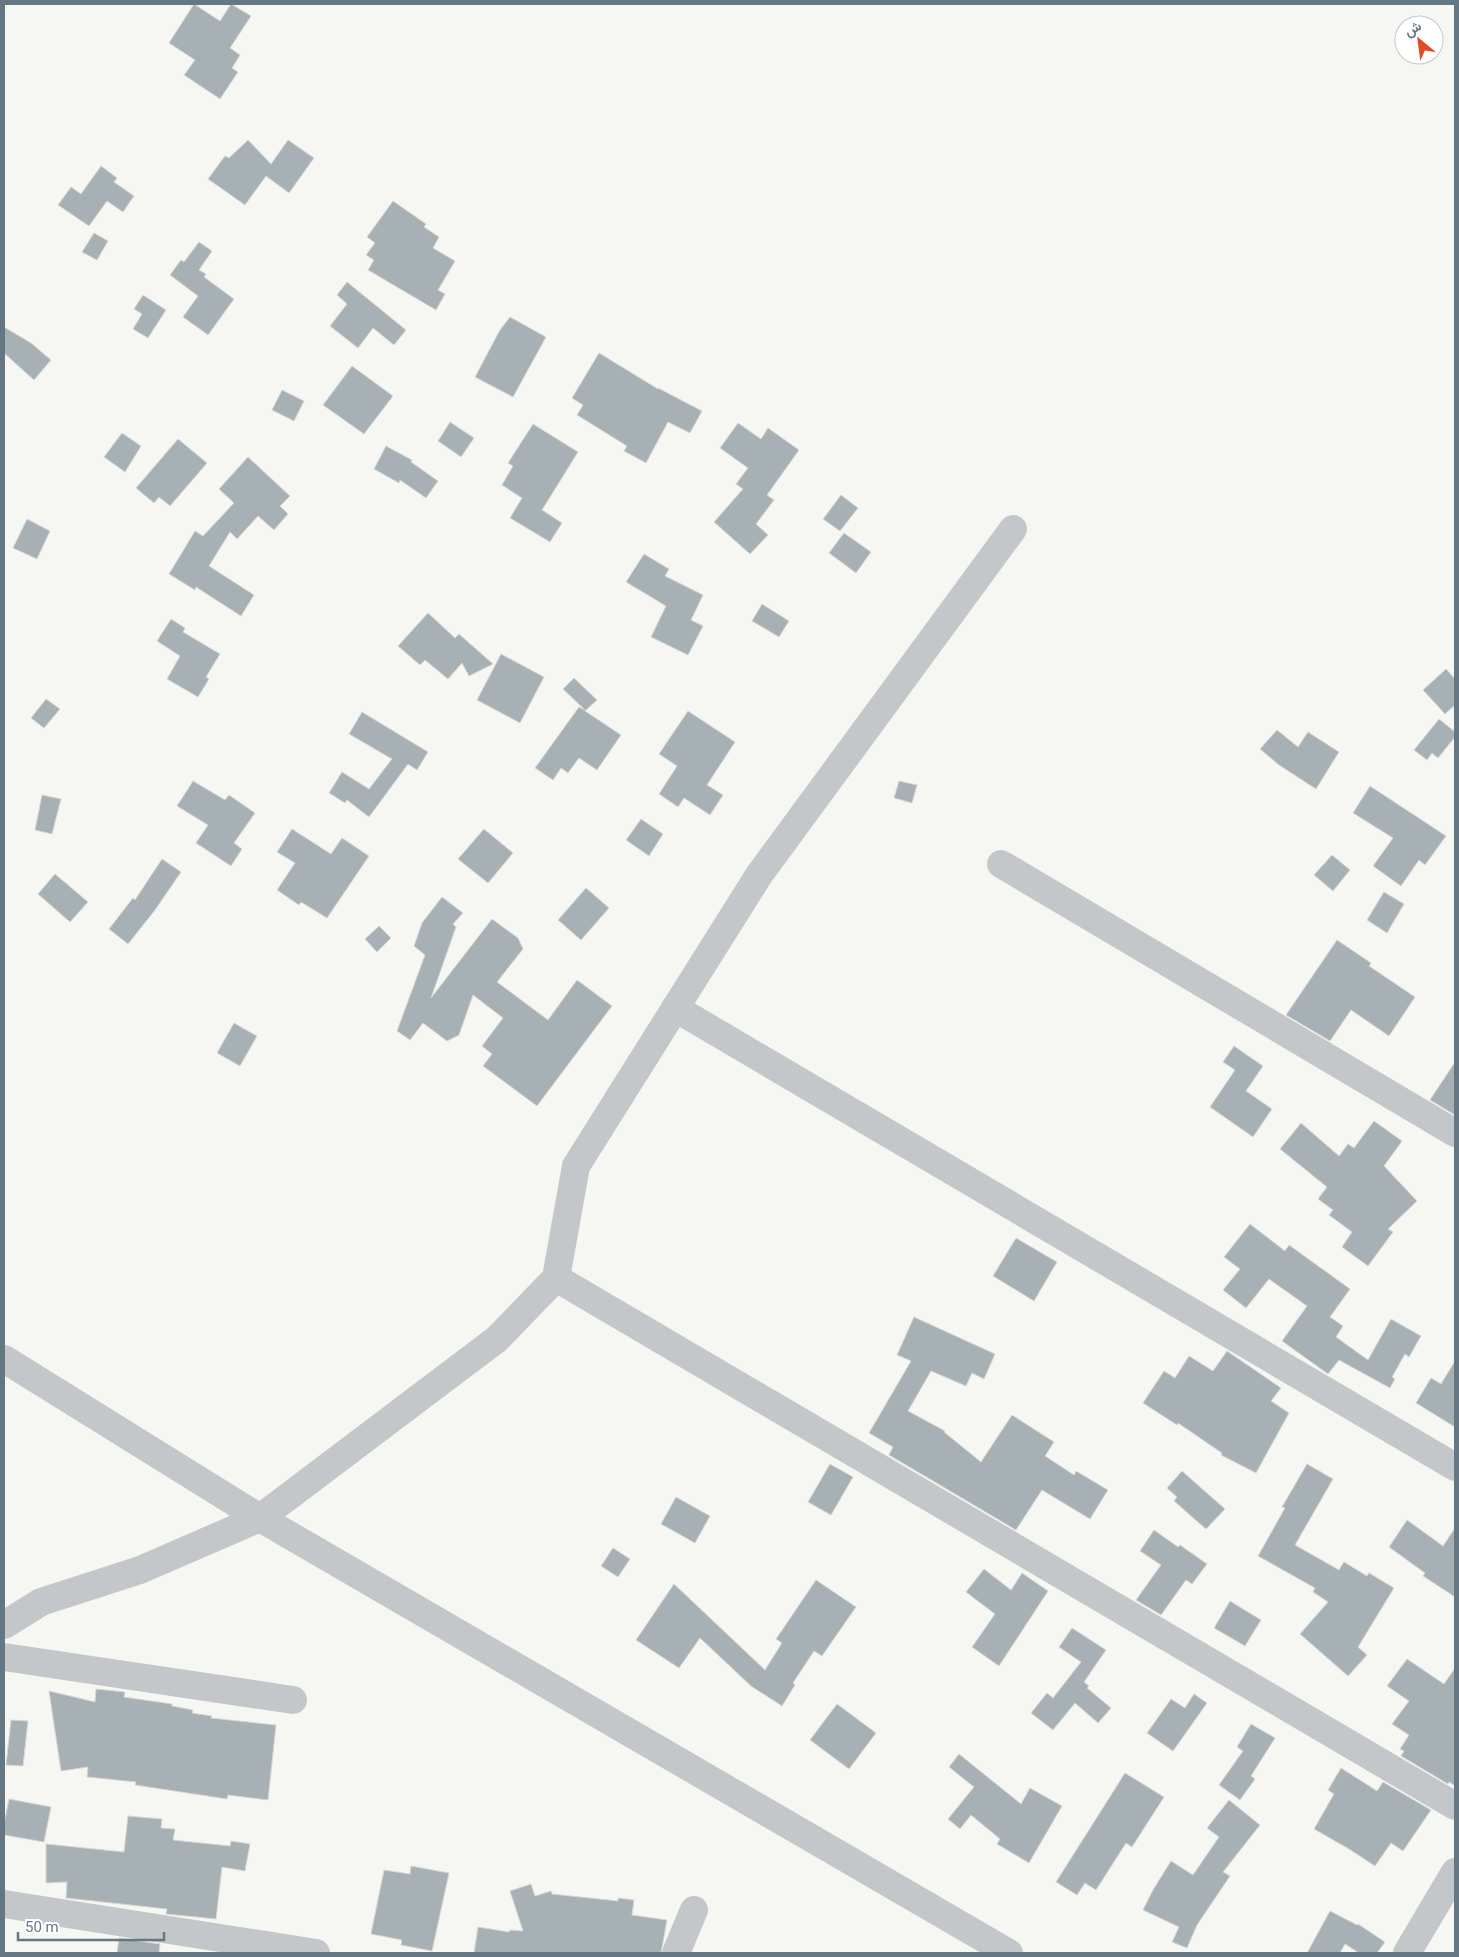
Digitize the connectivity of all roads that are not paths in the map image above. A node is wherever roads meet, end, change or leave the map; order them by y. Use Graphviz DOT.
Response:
graph roads {
  1 [pos="1013,529"];
  2 [pos="1001,864"];
  3 [pos="675,1008"];
  4 [pos="1455,1133"];
  5 [pos="556,1278"];
  6 [pos="4,1359"];
  7 [pos="1455,1467"];
  8 [pos="260,1518"];
  9 [pos="4,1625"];
  10 [pos="4,1657"];
  11 [pos="292,1700"];
  12 [pos="1455,1806"];
  13 [pos="1455,1872"];
  14 [pos="4,1904"];
  15 [pos="694,1910"];
  16 [pos="316,1953"];
  17 [pos="676,1953"];
  18 [pos="1009,1953"];
  19 [pos="1407,1953"];
  1 -- 3 [label="street"];
  2 -- 4 [label="street"];
  3 -- 5 [label="street"];
  3 -- 7 [label="street"];
  5 -- 8 [label="street"];
  5 -- 12 [label="street"];
  6 -- 8 [label="street"];
  8 -- 9 [label="street"];
  8 -- 18 [label="street"];
  10 -- 11 [label="street"];
  13 -- 19 [label="street"];
  14 -- 16 [label="street"];
  15 -- 17 [label="street"];
}
